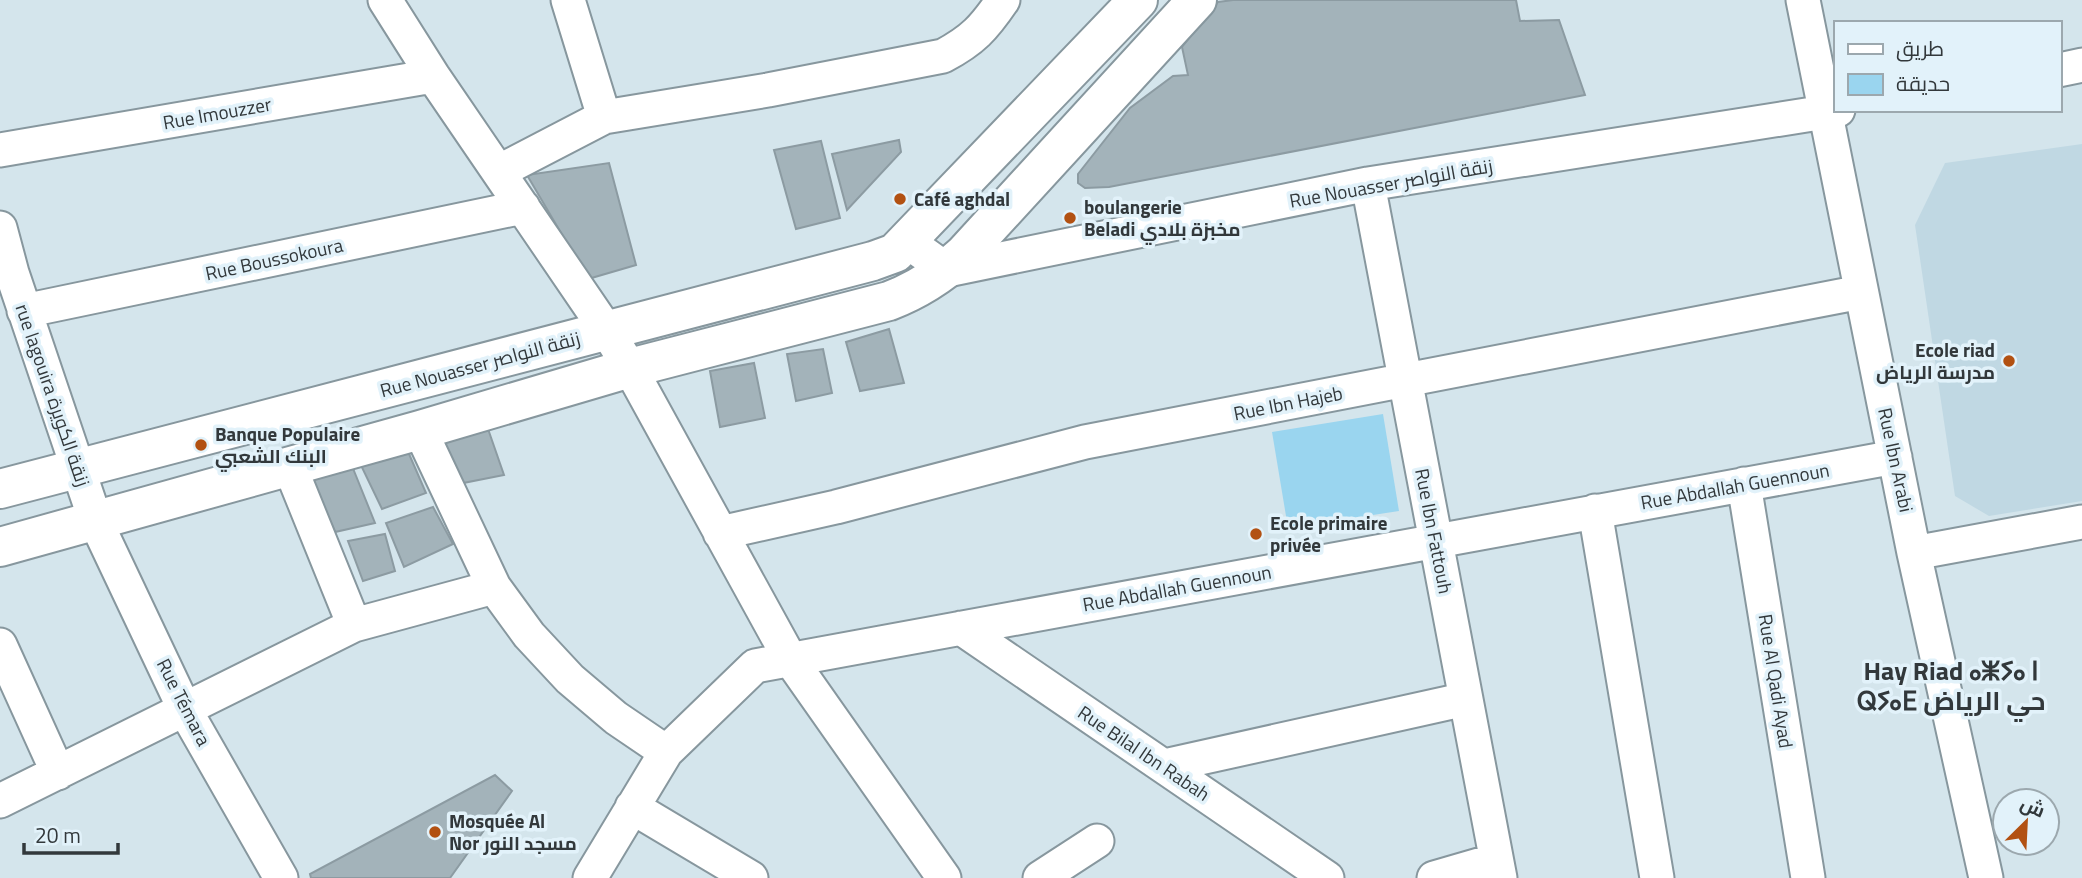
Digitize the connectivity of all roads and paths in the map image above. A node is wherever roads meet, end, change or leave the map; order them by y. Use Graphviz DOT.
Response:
graph roads {
  1 [pos="385,0"];
  2 [pos="568,0"];
  3 [pos="1003,0"];
  4 [pos="1138,0"];
  5 [pos="1197,0"];
  6 [pos="1803,0"];
  7 [pos="2082,65"];
  8 [pos="2061,70"];
  9 [pos="433,76"];
  10 [pos="1832,111"];
  11 [pos="604,117"];
  12 [pos="0,150"];
  13 [pos="499,171"];
  14 [pos="1368,184"];
  15 [pos="523,207"];
  16 [pos="0,231"];
  17 [pos="908,242"];
  18 [pos="947,270"];
  19 [pos="1860,292"];
  20 [pos="24,311"];
  21 [pos="607,331"];
  22 [pos="630,368"];
  23 [pos="1405,380"];
  24 [pos="420,430"];
  25 [pos="1895,457"];
  26 [pos="290,467"];
  27 [pos="77,469"];
  28 [pos="1744,485"];
  29 [pos="0,489"];
  30 [pos="1595,511"];
  31 [pos="96,522"];
  32 [pos="2082,522"];
  33 [pos="720,533"];
  34 [pos="1436,541"];
  35 [pos="0,547"];
  36 [pos="1914,553"];
  37 [pos="494,587"];
  38 [pos="354,625"];
  39 [pos="961,628"];
  40 [pos="0,645"];
  41 [pos="790,660"];
  42 [pos="1466,699"];
  43 [pos="185,710"];
  44 [pos="666,752"];
  45 [pos="1164,766"];
  46 [pos="58,773"];
  47 [pos="0,801"];
  48 [pos="632,807"];
  49 [pos="1097,841"];
  50 [pos="1498,869"];
  51 [pos="281,878"];
  52 [pos="590,878"];
  53 [pos="751,878"];
  54 [pos="944,878"];
  55 [pos="1040,878"];
  56 [pos="1326,878"];
  57 [pos="1434,878"];
  58 [pos="1657,878"];
  59 [pos="1808,878"];
  60 [pos="1986,878"];
  1 -- 9 [label="street"];
  2 -- 11 [label="street"];
  3 -- 11 [label="street"];
  4 -- 17 [label="main road, Rue Nouasser زنقة النواصر"];
  5 -- 18 [label="main road, Rue Nouasser زنقة النواصر"];
  6 -- 10 [label="street, Rue Ibn Arabi"];
  7 -- 8 [label="street"];
  9 -- 12 [label="street, Rue Imouzzer"];
  9 -- 13 [label="street"];
  10 -- 14 [label="street, Rue Nouasser زنقة النواصر"];
  10 -- 19 [label="street, Rue Ibn Arabi"];
  11 -- 13 [label="street"];
  13 -- 15 [label="street"];
  14 -- 18 [label="street, Rue Nouasser زنقة النواصر"];
  14 -- 23 [label="street, Rue Ibn Fattouh"];
  15 -- 20 [label="street, Rue Boussokoura"];
  15 -- 21 [label="street"];
  16 -- 20 [label="street, rue lagouira زنقة الكويرة"];
  17 -- 18 [label="street"];
  17 -- 21 [label="main road, Rue Nouasser زنقة النواصر"];
  18 -- 22 [label="main road, Rue Nouasser زنقة النواصر"];
  19 -- 23 [label="street, Rue Ibn Hajeb"];
  19 -- 25 [label="street, Rue Ibn Arabi"];
  20 -- 27 [label="street, rue lagouira زنقة الكويرة"];
  21 -- 22 [label="street"];
  21 -- 27 [label="main road, Rue Nouasser زنقة النواصر"];
  22 -- 24 [label="main road, Rue Nouasser زنقة النواصر"];
  22 -- 33 [label="street"];
  23 -- 33 [label="street, Rue Ibn Hajeb"];
  23 -- 34 [label="street, Rue Ibn Fattouh"];
  24 -- 26 [label="main road, Rue Nouasser زنقة النواصر"];
  24 -- 37 [label="street"];
  25 -- 28 [label="street, Rue Abdallah Guennoun"];
  25 -- 36 [label="street, Rue Ibn Arabi"];
  26 -- 31 [label="main road, Rue Nouasser زنقة النواصر"];
  26 -- 38 [label="street"];
  27 -- 29 [label="main road, Rue Nouasser زنقة النواصر"];
  27 -- 31 [label="street, rue lagouira زنقة الكويرة"];
  28 -- 30 [label="street, Rue Abdallah Guennoun"];
  28 -- 59 [label="street, Rue Al Qadi Ayad"];
  30 -- 34 [label="street, Rue Abdallah Guennoun"];
  30 -- 58 [label="street"];
  31 -- 35 [label="main road, Rue Nouasser زنقة النواصر"];
  31 -- 43 [label="street, Rue Témara"];
  32 -- 36 [label="street"];
  33 -- 41 [label="street"];
  34 -- 39 [label="street, Rue Abdallah Guennoun"];
  34 -- 42 [label="street, Rue Ibn Fattouh"];
  36 -- 60 [label="street, Rue Ibn Arabi"];
  37 -- 38 [label="street"];
  37 -- 44 [label="street"];
  38 -- 43 [label="street"];
  39 -- 41 [label="street, Rue Abdallah Guennoun"];
  39 -- 45 [label="street, Rue Bilal Ibn Rabah"];
  40 -- 46 [label="street"];
  41 -- 44 [label="street, Rue Abdallah Guennoun"];
  41 -- 54 [label="street"];
  42 -- 45 [label="street"];
  42 -- 50 [label="street, Rue Ibn Fattouh"];
  43 -- 46 [label="street"];
  43 -- 51 [label="street, Rue Témara"];
  44 -- 48 [label="street, Rue Abdallah Guennoun"];
  45 -- 56 [label="street, Rue Bilal Ibn Rabah"];
  46 -- 47 [label="street"];
  48 -- 52 [label="street, Rue Abdallah Guennoun"];
  48 -- 53 [label="street"];
  49 -- 55 [label="street"];
  50 -- 57 [label="street"];
}
